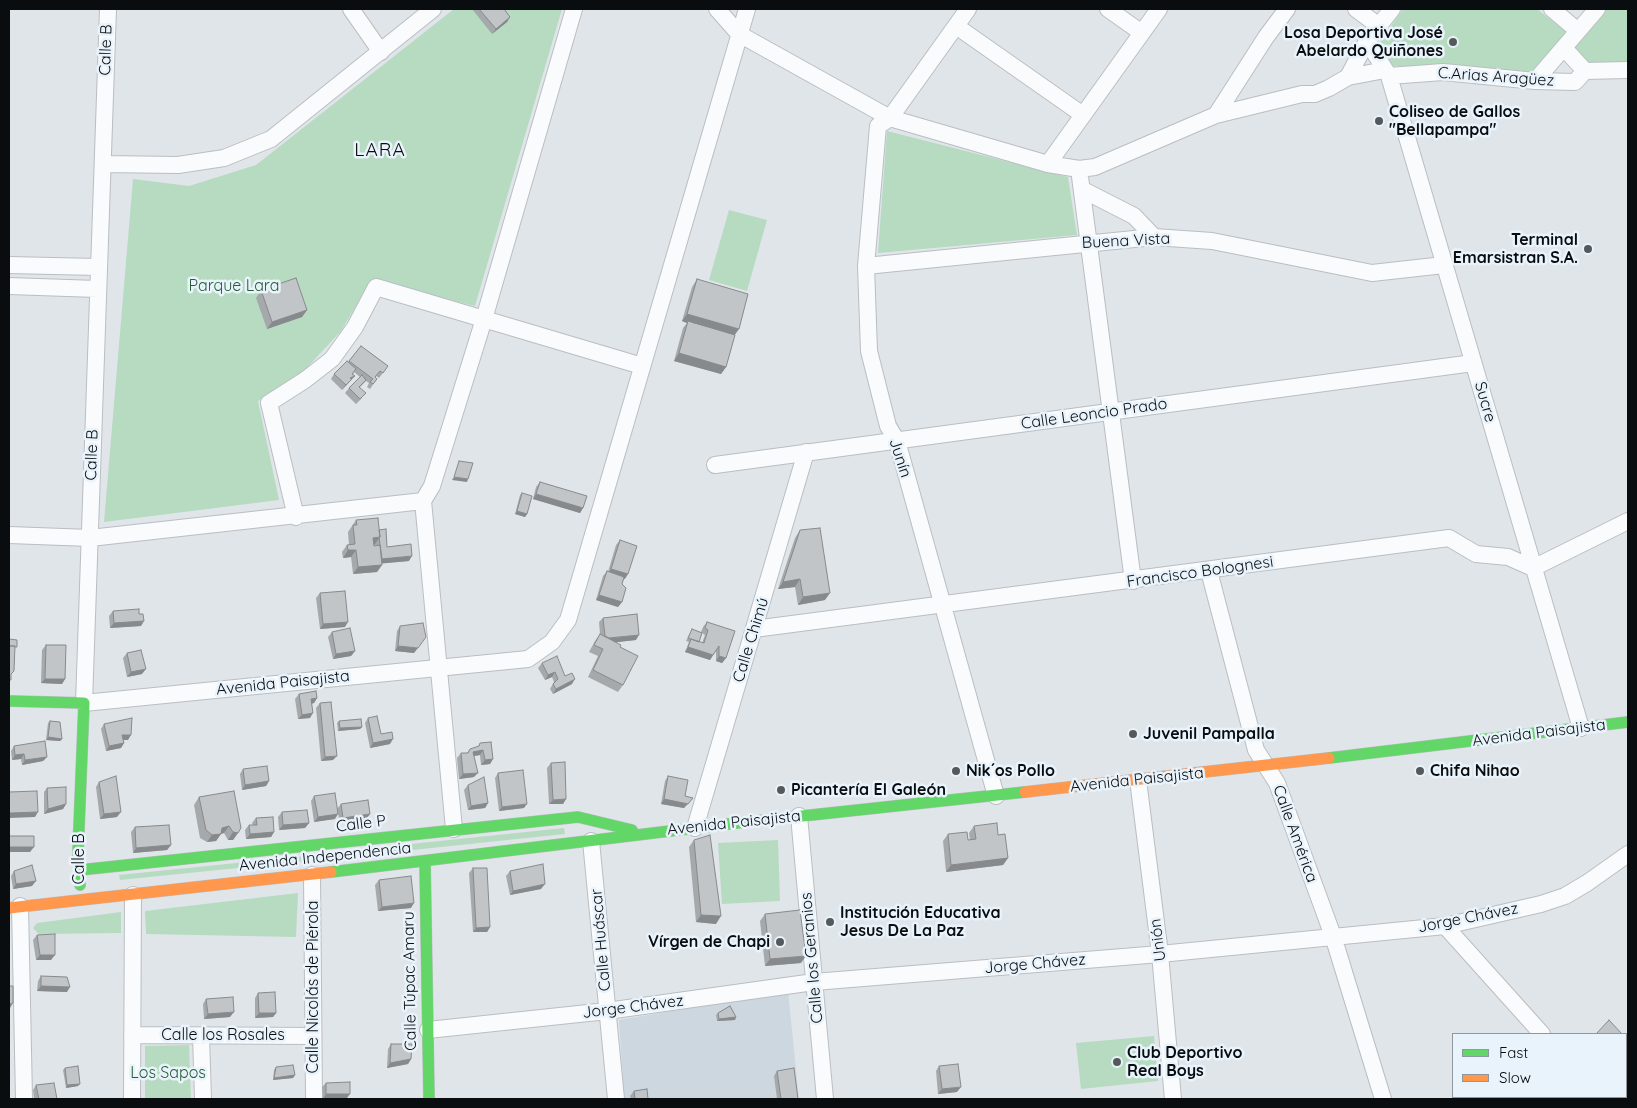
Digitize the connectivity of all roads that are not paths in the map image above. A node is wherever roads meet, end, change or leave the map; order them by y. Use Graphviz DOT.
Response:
graph roads {
  1 [pos="108,9"];
  2 [pos="352,9"];
  3 [pos="433,9"];
  4 [pos="574,9"];
  5 [pos="717,9"];
  6 [pos="747,9"];
  7 [pos="968,9"];
  8 [pos="1108,9"];
  9 [pos="1159,9"];
  10 [pos="1287,9"];
  11 [pos="1356,9"];
  12 [pos="1392,9"];
  13 [pos="1552,9"];
  14 [pos="1597,9"];
  15 [pos="956,26"];
  16 [pos="1379,26"];
  17 [pos="1578,31"];
  18 [pos="1142,33"];
  19 [pos="739,34"];
  20 [pos="1367,41"];
  21 [pos="1564,48"];
  22 [pos="381,52"];
  23 [pos="1586,70"];
  24 [pos="1628,70"];
  25 [pos="1387,73"];
  26 [pos="1348,77"];
  27 [pos="1535,82"];
  28 [pos="1083,115"];
  29 [pos="1216,115"];
  30 [pos="890,118"];
  31 [pos="103,164"];
  32 [pos="1048,164"];
  33 [pos="1079,169"];
  34 [pos="1082,190"];
  35 [pos="1154,237"];
  36 [pos="1088,242"];
  37 [pos="9,265"];
  38 [pos="1444,265"];
  39 [pos="866,266"];
  40 [pos="98,267"];
  41 [pos="9,286"];
  42 [pos="97,289"];
  43 [pos="484,319"];
  44 [pos="1474,363"];
  45 [pos="642,366"];
  46 [pos="1112,411"];
  47 [pos="897,441"];
  48 [pos="806,452"];
  49 [pos="715,465"];
  50 [pos="423,501"];
  51 [pos="296,517"];
  52 [pos="1628,521"];
  53 [pos="9,535"];
  54 [pos="90,538"];
  55 [pos="1533,568"];
  56 [pos="1208,571"];
  57 [pos="1133,581"];
  58 [pos="943,605"];
  59 [pos="754,629"];
  60 [pos="440,668"];
  61 [pos="9,701"];
  62 [pos="84,703"];
  63 [pos="1628,722"];
  64 [pos="1581,728"];
  65 [pos="1266,766"];
  66 [pos="1138,780"];
  67 [pos="996,796"];
  68 [pos="799,816"];
  69 [pos="695,828"];
  70 [pos="454,829"];
  71 [pos="645,833"];
  72 [pos="591,841"];
  73 [pos="1628,854"];
  74 [pos="424,862"];
  75 [pos="80,870"];
  76 [pos="312,874"];
  77 [pos="134,895"];
  78 [pos="80,901"];
  79 [pos="15,907"];
  80 [pos="1444,926"];
  81 [pos="1333,936"];
  82 [pos="1160,954"];
  83 [pos="814,982"];
  84 [pos="607,1011"];
  85 [pos="428,1030"];
  86 [pos="1541,1033"];
  87 [pos="132,1035"];
  88 [pos="201,1036"];
  89 [pos="314,1036"];
  90 [pos="16,1067"];
  91 [pos="24,1099"];
  92 [pos="132,1099"];
  93 [pos="203,1099"];
  94 [pos="314,1099"];
  95 [pos="429,1099"];
  96 [pos="616,1099"];
  97 [pos="825,1099"];
  98 [pos="1172,1099"];
  99 [pos="1380,1099"];
  1 -- 31 [label="street, Calle B"];
  2 -- 22 [label="street"];
  3 -- 22 [label="street"];
  4 -- 43 [label="street"];
  5 -- 19 [label="street, C.Arias Aragüez"];
  6 -- 19 [label="street"];
  7 -- 15 [label="street"];
  8 -- 18 [label="street"];
  9 -- 18 [label="street"];
  10 -- 29 [label="street"];
  11 -- 16 [label="street"];
  12 -- 16 [label="street"];
  13 -- 17 [label="street"];
  14 -- 17 [label="street"];
  15 -- 28 [label="street"];
  15 -- 30 [label="street"];
  16 -- 20 [label="street"];
  17 -- 21 [label="street"];
  18 -- 28 [label="street"];
  19 -- 30 [label="street, C.Arias Aragüez"];
  19 -- 45 [label="street"];
  20 -- 25 [label="street, Sucre"];
  20 -- 26 [label="street"];
  21 -- 23 [label="street"];
  21 -- 27 [label="street"];
  22 -- 31 [label="street"];
  23 -- 24 [label="street"];
  23 -- 27 [label="street, C.Arias Aragüez"];
  25 -- 26 [label="street, C.Arias Aragüez"];
  25 -- 27 [label="street, C.Arias Aragüez"];
  25 -- 38 [label="street, Sucre"];
  26 -- 29 [label="street, C.Arias Aragüez"];
  28 -- 32 [label="street"];
  29 -- 33 [label="street, C.Arias Aragüez"];
  30 -- 32 [label="street, C.Arias Aragüez"];
  30 -- 39 [label="street, Junín"];
  31 -- 40 [label="street, Calle B"];
  32 -- 33 [label="street, C.Arias Aragüez"];
  33 -- 34 [label="street"];
  34 -- 35 [label="street"];
  34 -- 36 [label="street"];
  35 -- 36 [label="street, Buena Vista"];
  35 -- 38 [label="street, Buena Vista"];
  36 -- 39 [label="street, Buena Vista"];
  36 -- 46 [label="street"];
  37 -- 40 [label="street"];
  38 -- 44 [label="street, Sucre"];
  39 -- 47 [label="street, Junín"];
  40 -- 42 [label="street, Calle B"];
  41 -- 42 [label="street"];
  42 -- 54 [label="street, Calle B"];
  43 -- 45 [label="street"];
  43 -- 50 [label="street"];
  43 -- 51 [label="street"];
  44 -- 46 [label="street, Calle Leoncio Prado"];
  44 -- 55 [label="street, Sucre"];
  45 -- 60 [label="street, Avenida Paisajista"];
  46 -- 47 [label="street, Calle Leoncio Prado"];
  46 -- 57 [label="street"];
  47 -- 48 [label="street, Calle Leoncio Prado"];
  47 -- 58 [label="street, Junín"];
  48 -- 49 [label="street, Calle Leoncio Prado"];
  48 -- 59 [label="street, Calle Chimú"];
  50 -- 51 [label="street"];
  50 -- 60 [label="street"];
  51 -- 54 [label="street"];
  52 -- 55 [label="street"];
  53 -- 54 [label="street"];
  54 -- 62 [label="street, Calle B"];
  55 -- 56 [label="street, Francisco Bolognesi"];
  55 -- 64 [label="street, Sucre"];
  56 -- 57 [label="street, Francisco Bolognesi"];
  56 -- 65 [label="street, Calle América"];
  57 -- 58 [label="street, Francisco Bolognesi"];
  58 -- 59 [label="street, Francisco Bolognesi"];
  58 -- 67 [label="street, Junín"];
  59 -- 69 [label="street, Calle Chimú"];
  60 -- 62 [label="street, Avenida Paisajista"];
  60 -- 70 [label="street"];
  61 -- 62 [label="main road, Avenida Paisajista"];
  62 -- 75 [label="main road, Calle B"];
  63 -- 64 [label="main road, Avenida Paisajista"];
  64 -- 65 [label="main road, Avenida Paisajista"];
  65 -- 66 [label="main road, Avenida Paisajista"];
  65 -- 81 [label="street, Calle América"];
  66 -- 67 [label="main road, Avenida Paisajista"];
  66 -- 82 [label="street, Unión"];
  67 -- 68 [label="main road, Avenida Paisajista"];
  68 -- 69 [label="main road, Avenida Paisajista"];
  68 -- 83 [label="street, Calle los Geranios"];
  69 -- 71 [label="main road, Avenida Paisajista"];
  70 -- 71 [label="main road, Calle P"];
  70 -- 75 [label="main road, Calle P"];
  71 -- 72 [label="main road, Avenida Independencia"];
  72 -- 74 [label="main road, Avenida Independencia"];
  72 -- 84 [label="street, Calle Huáscar"];
  73 -- 80 [label="street, Jorge Chávez"];
  74 -- 76 [label="main road, Avenida Independencia"];
  74 -- 85 [label="main road, Calle Túpac Amaru"];
  75 -- 78 [label="main road, Calle B"];
  76 -- 77 [label="main road, Avenida Independencia"];
  76 -- 89 [label="street, Calle Nicolás de Piérola"];
  77 -- 78 [label="main road, Avenida Independencia"];
  77 -- 87 [label="street"];
  78 -- 79 [label="main road, Avenida Independencia"];
  79 -- 90 [label="street"];
  80 -- 81 [label="street, Jorge Chávez"];
  80 -- 86 [label="street"];
  81 -- 82 [label="street, Jorge Chávez"];
  81 -- 99 [label="street, Calle América"];
  82 -- 83 [label="street, Jorge Chávez"];
  82 -- 98 [label="street, Unión"];
  83 -- 84 [label="street, Jorge Chávez"];
  83 -- 97 [label="street, Calle los Geranios"];
  84 -- 85 [label="street, Jorge Chávez"];
  84 -- 96 [label="street, Calle Huáscar"];
  85 -- 95 [label="main road, Calle Túpac Amaru"];
  87 -- 88 [label="street, Calle los Rosales"];
  87 -- 92 [label="street"];
  88 -- 89 [label="street, Calle los Rosales"];
  88 -- 93 [label="street"];
  89 -- 94 [label="street, Calle Nicolás de Piérola"];
  90 -- 91 [label="street"];
}
